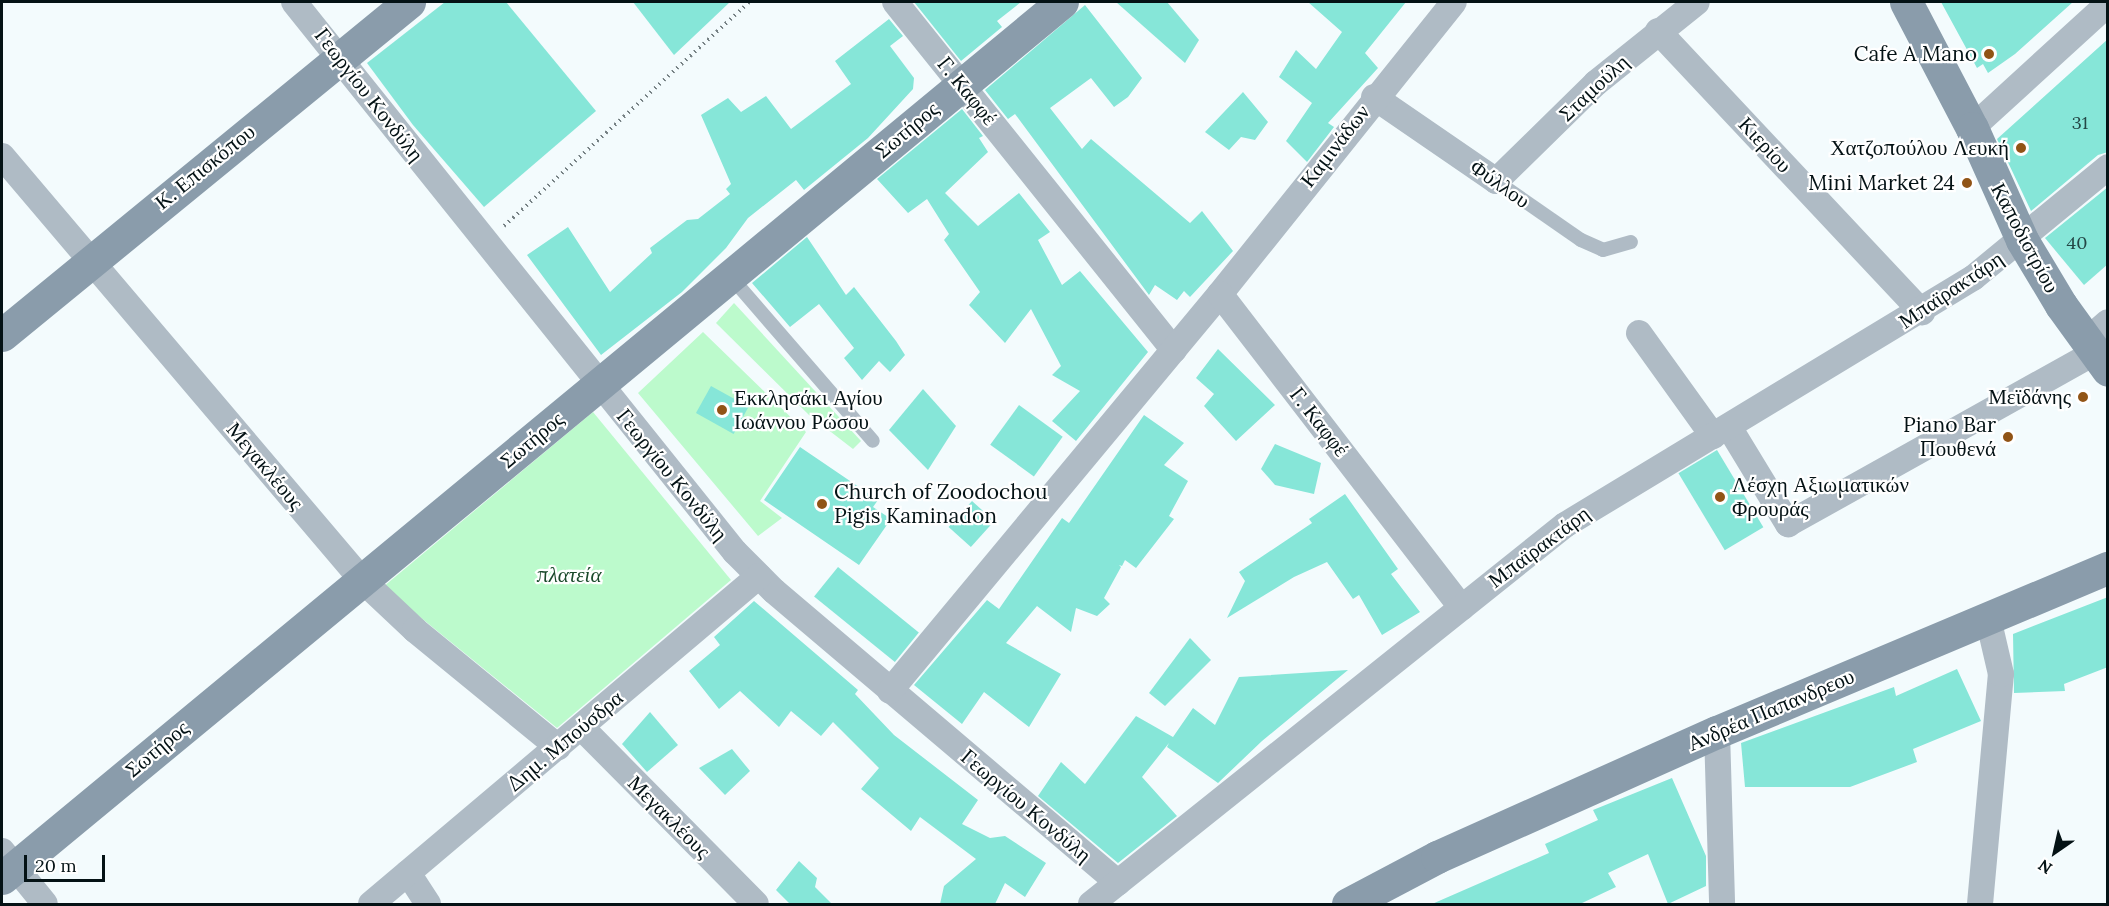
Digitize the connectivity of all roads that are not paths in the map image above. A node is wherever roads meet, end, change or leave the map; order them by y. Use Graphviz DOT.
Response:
graph roads {
  1 [pos="294,2"];
  2 [pos="409,2"];
  3 [pos="895,2"];
  4 [pos="1062,2"];
  5 [pos="1454,2"];
  6 [pos="1696,2"];
  7 [pos="1906,2"];
  8 [pos="2108,4"];
  9 [pos="1658,31"];
  10 [pos="339,58"];
  11 [pos="962,85"];
  12 [pos="1374,97"];
  13 [pos="1972,128"];
  14 [pos="2,156"];
  15 [pos="2108,167"];
  16 [pos="1496,181"];
  17 [pos="2022,240"];
  18 [pos="1631,242"];
  19 [pos="90,260"];
  20 [pos="730,276"];
  21 [pos="1220,294"];
  22 [pos="1922,312"];
  23 [pos="1639,333"];
  24 [pos="2,335"];
  25 [pos="2099,347"];
  26 [pos="1174,350"];
  27 [pos="598,385"];
  28 [pos="1721,432"];
  29 [pos="873,441"];
  30 [pos="2108,568"];
  31 [pos="759,576"];
  32 [pos="362,580"];
  33 [pos="1462,608"];
  34 [pos="1988,618"];
  35 [pos="890,690"];
  36 [pos="582,728"];
  37 [pos="1717,732"];
  38 [pos="558,747"];
  39 [pos="6,865"];
  40 [pos="408,873"];
  41 [pos="1118,883"];
  42 [pos="45,904"];
  43 [pos="371,904"];
  44 [pos="428,904"];
  45 [pos="756,904"];
  46 [pos="1091,904"];
  47 [pos="1348,904"];
  48 [pos="1722,904"];
  49 [pos="1980,904"];
  1 -- 10 [label="street, Γεωργίου Κονδύλη"];
  2 -- 10 [label="street, Κ. Επισκόπου"];
  3 -- 11 [label="street, Γ. Καφφέ"];
  4 -- 11 [label="street, Σωτήρος"];
  5 -- 12 [label="street, Καμινάδων"];
  6 -- 9 [label="street, Σταμούλη"];
  7 -- 13 [label="street, Καποδιστρίου"];
  8 -- 13 [label="street"];
  9 -- 16 [label="street, Σταμούλη"];
  9 -- 22 [label="street, Κιερίου"];
  10 -- 19 [label="street, Κ. Επισκόπου"];
  10 -- 27 [label="street, Γεωργίου Κονδύλη"];
  11 -- 20 [label="street, Σωτήρος"];
  11 -- 26 [label="street, Γ. Καφφέ"];
  12 -- 16 [label="street, Φύλλου"];
  12 -- 21 [label="street, Καμινάδων"];
  13 -- 17 [label="street, Καποδιστρίου"];
  14 -- 19 [label="street, Μεγακλέους"];
  15 -- 17 [label="street, Μπαϊρακτάρη"];
  16 -- 18 [label="lane, Φύλλου"];
  17 -- 22 [label="street, Μπαϊρακτάρη"];
  17 -- 25 [label="street, Καποδιστρίου"];
  19 -- 24 [label="street, Κ. Επισκόπου"];
  19 -- 32 [label="street, Μεγακλέους"];
  20 -- 27 [label="street, Σωτήρος"];
  20 -- 29 [label="lane"];
  21 -- 26 [label="street"];
  21 -- 33 [label="street, Γ. Καφφέ"];
  22 -- 28 [label="street, Μπαϊρακτάρη"];
  23 -- 28 [label="street"];
  25 -- 28 [label="street"];
  26 -- 35 [label="street"];
  27 -- 31 [label="street, Γεωργίου Κονδύλη"];
  27 -- 32 [label="street, Σωτήρος"];
  28 -- 33 [label="street, Μπαϊρακτάρη"];
  30 -- 34 [label="street, Ανδρέα Παπανδρεου"];
  31 -- 35 [label="street, Γεωργίου Κονδύλη"];
  31 -- 36 [label="street, Δημ. Μπούσδρα"];
  32 -- 38 [label="street, Μεγακλέους"];
  32 -- 39 [label="street, Σωτήρος"];
  33 -- 41 [label="street, Μπαϊρακτάρη"];
  34 -- 37 [label="street, Ανδρέα Παπανδρεου"];
  34 -- 49 [label="street"];
  35 -- 41 [label="street, Γεωργίου Κονδύλη"];
  36 -- 38 [label="street, Δημ. Μπούσδρα"];
  36 -- 45 [label="street, Μεγακλέους"];
  37 -- 47 [label="street, Ανδρέα Παπανδρεου"];
  37 -- 48 [label="street"];
  38 -- 40 [label="street, Δημ. Μπούσδρα"];
  39 -- 42 [label="street"];
  40 -- 43 [label="street, Δημ. Μπούσδρα"];
  40 -- 44 [label="street"];
  41 -- 46 [label="street, Μπαϊρακτάρη"];
}
